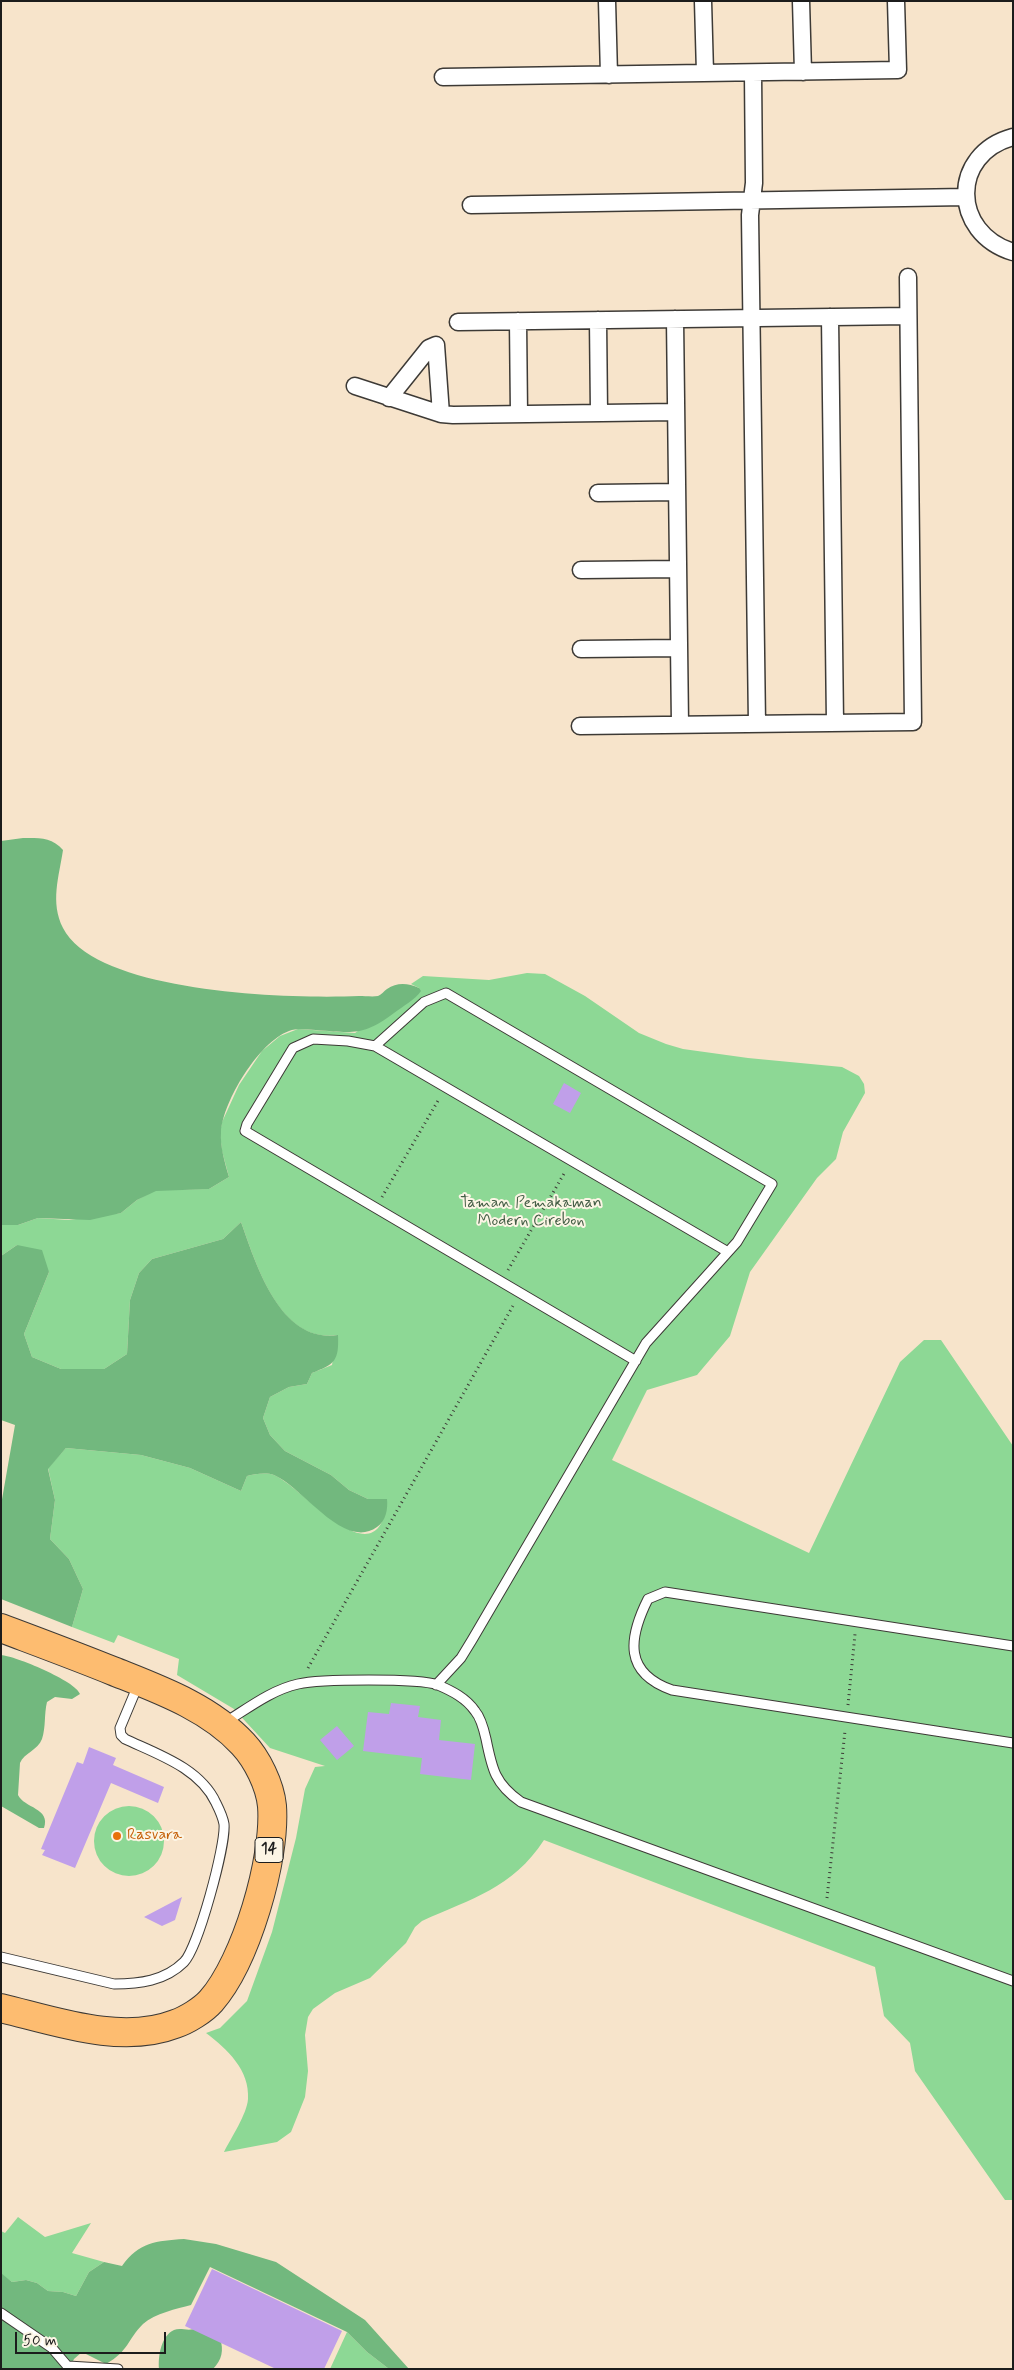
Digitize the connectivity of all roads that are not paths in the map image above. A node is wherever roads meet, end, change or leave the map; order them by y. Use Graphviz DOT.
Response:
graph roads {
  1 [pos="607,1"];
  2 [pos="703,1"];
  3 [pos="801,1"];
  4 [pos="896,1"];
  5 [pos="803,72"];
  6 [pos="705,73"];
  7 [pos="753,73"];
  8 [pos="609,75"];
  9 [pos="443,77"];
  10 [pos="1013,137"];
  11 [pos="966,197"];
  12 [pos="752,201"];
  13 [pos="470,205"];
  14 [pos="1013,252"];
  15 [pos="908,277"];
  16 [pos="908,316"];
  17 [pos="830,317"];
  18 [pos="752,318"];
  19 [pos="675,319"];
  20 [pos="598,320"];
  21 [pos="518,321"];
  22 [pos="458,322"];
  23 [pos="355,386"];
  24 [pos="389,398"];
  25 [pos="676,412"];
  26 [pos="599,413"];
  27 [pos="441,414"];
  28 [pos="519,414"];
  29 [pos="598,492"];
  30 [pos="677,492"];
  31 [pos="581,570"];
  32 [pos="678,570"];
  33 [pos="679,648"];
  34 [pos="581,649"];
  35 [pos="835,723"];
  36 [pos="757,724"];
  37 [pos="680,725"];
  38 [pos="580,726"];
  39 [pos="375,1046"];
  40 [pos="728,1252"];
  41 [pos="636,1361"];
  42 [pos="1,1628"];
  43 [pos="1013,1646"];
  44 [pos="139,1682"];
  45 [pos="436,1684"];
  46 [pos="223,1723"];
  47 [pos="1013,1743"];
  48 [pos="1,1957"];
  49 [pos="1013,1981"];
  50 [pos="1,2008"];
  51 [pos="1,2313"];
  52 [pos="69,2367"];
  53 [pos="118,2369"];
  1 -- 8 [label="street"];
  2 -- 6 [label="street"];
  3 -- 5 [label="street"];
  4 -- 5 [label="street"];
  5 -- 7 [label="street"];
  6 -- 7 [label="street"];
  6 -- 8 [label="street"];
  7 -- 12 [label="street"];
  8 -- 9 [label="street"];
  10 -- 11 [label="street"];
  11 -- 12 [label="street"];
  11 -- 14 [label="street"];
  12 -- 13 [label="street"];
  12 -- 18 [label="street"];
  15 -- 16 [label="street"];
  16 -- 17 [label="street"];
  16 -- 35 [label="street"];
  17 -- 18 [label="street"];
  17 -- 35 [label="street"];
  18 -- 19 [label="street"];
  18 -- 36 [label="street"];
  19 -- 20 [label="street"];
  19 -- 25 [label="street"];
  20 -- 21 [label="street"];
  20 -- 26 [label="street"];
  21 -- 22 [label="street"];
  21 -- 28 [label="street"];
  23 -- 24 [label="street"];
  24 -- 27 [label="street"];
  24 -- 27 [label="street"];
  25 -- 26 [label="street"];
  25 -- 30 [label="street"];
  26 -- 28 [label="street"];
  27 -- 28 [label="street"];
  29 -- 30 [label="street"];
  30 -- 32 [label="street"];
  31 -- 32 [label="street"];
  32 -- 33 [label="street"];
  33 -- 34 [label="street"];
  33 -- 37 [label="street"];
  35 -- 36 [label="street"];
  36 -- 37 [label="street"];
  37 -- 38 [label="street"];
  39 -- 40 [label="lane"];
  39 -- 40 [label="lane"];
  39 -- 41 [label="lane"];
  40 -- 41 [label="lane"];
  41 -- 45 [label="lane"];
  42 -- 44 [label="highway, 14"];
  43 -- 47 [label="lane"];
  44 -- 46 [label="highway, 14"];
  44 -- 48 [label="lane"];
  45 -- 46 [label="lane"];
  45 -- 49 [label="lane"];
  46 -- 50 [label="highway, 14"];
  51 -- 52 [label="lane"];
  52 -- 53 [label="lane"];
}
